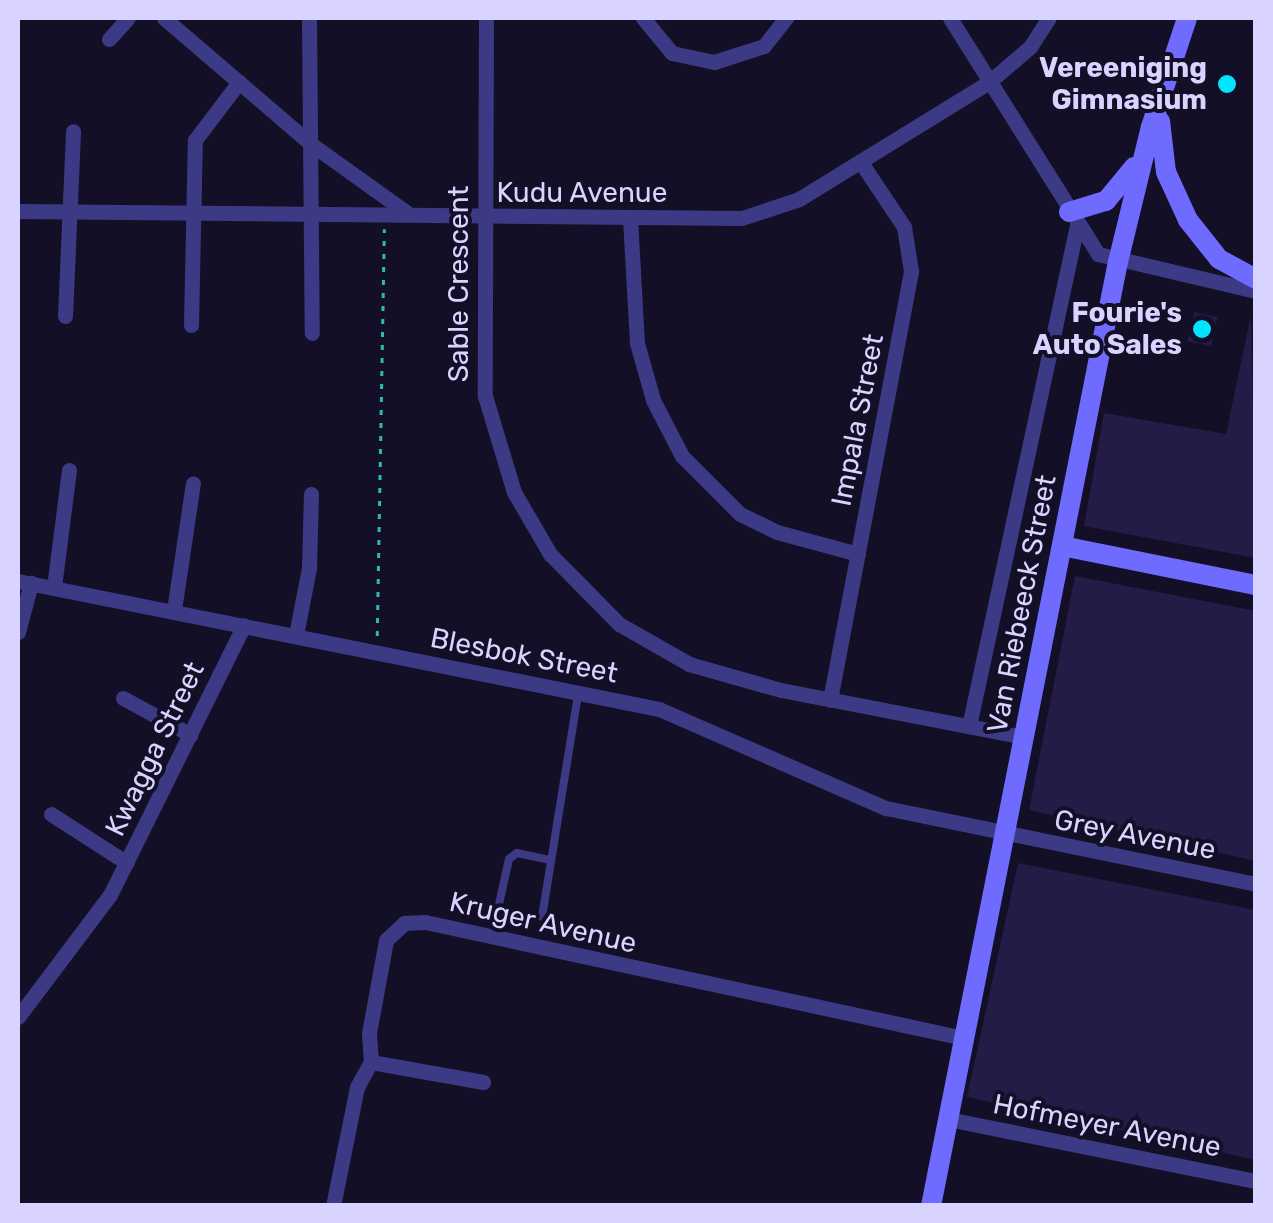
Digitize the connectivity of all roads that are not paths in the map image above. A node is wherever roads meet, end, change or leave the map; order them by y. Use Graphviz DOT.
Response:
graph roads {
  1 [pos="128,18"];
  2 [pos="164,18"];
  3 [pos="309,18"];
  4 [pos="486,18"];
  5 [pos="643,18"];
  6 [pos="786,18"];
  7 [pos="950,18"];
  8 [pos="1050,18"];
  9 [pos="1187,18"];
  10 [pos="109,38"];
  11 [pos="239,82"];
  12 [pos="989,82"];
  13 [pos="1164,84"];
  14 [pos="73,131"];
  15 [pos="1148,138"];
  16 [pos="311,144"];
  17 [pos="860,160"];
  18 [pos="18,210"];
  19 [pos="70,211"];
  20 [pos="191,212"];
  21 [pos="311,212"];
  22 [pos="408,213"];
  23 [pos="483,218"];
  24 [pos="630,218"];
  25 [pos="1073,219"];
  26 [pos="1118,262"];
  27 [pos="1256,279"];
  28 [pos="1256,291"];
  29 [pos="65,316"];
  30 [pos="191,325"];
  31 [pos="312,333"];
  32 [pos="69,470"];
  33 [pos="194,482"];
  34 [pos="311,494"];
  35 [pos="1062,546"];
  36 [pos="858,554"];
  37 [pos="24,582"];
  38 [pos="1256,586"];
  39 [pos="54,587"];
  40 [pos="174,610"];
  41 [pos="244,626"];
  42 [pos="18,632"];
  43 [pos="296,635"];
  44 [pos="579,690"];
  45 [pos="122,698"];
  46 [pos="830,700"];
  47 [pos="970,726"];
  48 [pos="191,735"];
  49 [pos="1024,736"];
  50 [pos="51,814"];
  51 [pos="1004,836"];
  52 [pos="549,860"];
  53 [pos="127,863"];
  54 [pos="1256,884"];
  55 [pos="542,917"];
  56 [pos="496,918"];
  57 [pos="18,1017"];
  58 [pos="964,1038"];
  59 [pos="371,1062"];
  60 [pos="483,1082"];
  61 [pos="948,1119"];
  62 [pos="1256,1181"];
  63 [pos="333,1206"];
  64 [pos="931,1206"];
  1 -- 10 [label="street"];
  2 -- 11 [label="street"];
  3 -- 16 [label="street"];
  4 -- 23 [label="street, Sable Crescent"];
  5 -- 6 [label="street"];
  7 -- 12 [label="street"];
  8 -- 12 [label="street, Kudu Avenue"];
  9 -- 13 [label="street, Van Riebeeck Street"];
  11 -- 16 [label="street"];
  11 -- 20 [label="street"];
  12 -- 17 [label="street, Kudu Avenue"];
  12 -- 25 [label="street"];
  13 -- 15 [label="street, Van Riebeeck Street"];
  13 -- 27 [label="street"];
  14 -- 19 [label="street"];
  15 -- 25 [label="street"];
  15 -- 26 [label="street, Van Riebeeck Street"];
  16 -- 21 [label="street"];
  16 -- 22 [label="street"];
  17 -- 24 [label="street, Kudu Avenue"];
  17 -- 36 [label="street, Impala Street"];
  18 -- 19 [label="street, Kudu Avenue"];
  19 -- 20 [label="street, Kudu Avenue"];
  19 -- 29 [label="street"];
  20 -- 21 [label="street, Kudu Avenue"];
  20 -- 30 [label="street"];
  21 -- 22 [label="street, Kudu Avenue"];
  21 -- 31 [label="street"];
  22 -- 23 [label="street, Kudu Avenue"];
  23 -- 24 [label="street, Kudu Avenue"];
  23 -- 46 [label="street, Sable Crescent"];
  24 -- 36 [label="street"];
  25 -- 26 [label="street"];
  25 -- 47 [label="street, Van Riebeeck Street"];
  26 -- 28 [label="street"];
  26 -- 35 [label="street, Van Riebeeck Street"];
  32 -- 39 [label="street"];
  33 -- 40 [label="street"];
  34 -- 43 [label="street"];
  35 -- 38 [label="street"];
  35 -- 49 [label="street, Van Riebeeck Street"];
  36 -- 46 [label="street, Impala Street"];
  37 -- 39 [label="street, Blesbok Street"];
  37 -- 42 [label="street"];
  39 -- 40 [label="street, Blesbok Street"];
  40 -- 41 [label="street, Blesbok Street"];
  41 -- 43 [label="street, Blesbok Street"];
  41 -- 48 [label="street, Kwagga Street"];
  43 -- 44 [label="street, Blesbok Street"];
  44 -- 51 [label="street, Blesbok Street"];
  44 -- 52 [label="lane"];
  45 -- 48 [label="street"];
  46 -- 47 [label="street, Sable Crescent"];
  47 -- 49 [label="street, Sable Crescent"];
  48 -- 53 [label="street, Kwagga Street"];
  49 -- 51 [label="street, Van Riebeeck Street"];
  50 -- 53 [label="street"];
  51 -- 54 [label="street, Grey Avenue"];
  51 -- 58 [label="street, Van Riebeeck Street"];
  52 -- 55 [label="lane"];
  52 -- 56 [label="lane"];
  53 -- 57 [label="street, Kwagga Street"];
  58 -- 59 [label="street, Kruger Avenue"];
  58 -- 61 [label="street, Van Riebeeck Street"];
  59 -- 60 [label="street"];
  59 -- 63 [label="street, Kruger Avenue"];
  61 -- 62 [label="street, Hofmeyer Avenue"];
  61 -- 64 [label="street, Van Riebeeck Street"];
}
